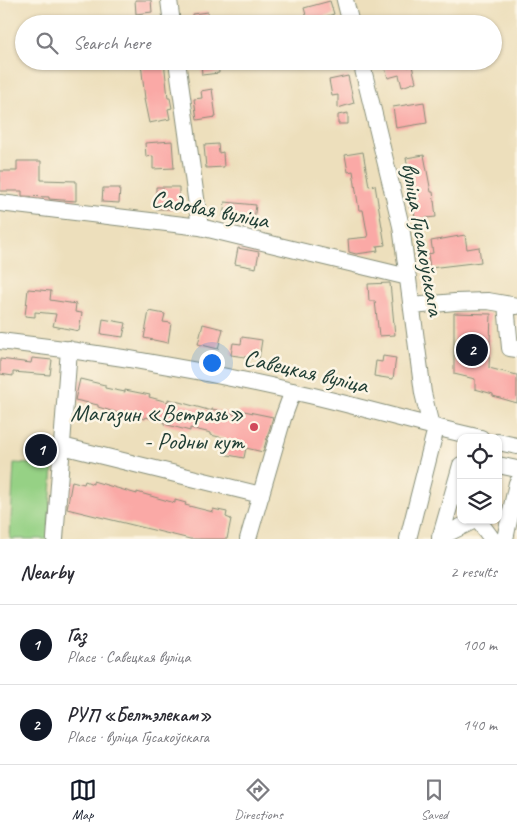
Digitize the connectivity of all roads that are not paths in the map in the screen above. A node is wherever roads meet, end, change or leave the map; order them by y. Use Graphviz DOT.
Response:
graph roads {
  1 [pos="169,0"];
  2 [pos="345,0"];
  3 [pos="171,15"];
  4 [pos="349,15"];
  5 [pos="178,70"];
  6 [pos="364,70"];
  7 [pos="0,203"];
  8 [pos="200,227"];
  9 [pos="408,277"];
  10 [pos="512,305"];
  11 [pos="412,306"];
  12 [pos="0,340"];
  13 [pos="69,349"];
  14 [pos="517,350"];
  15 [pos="293,391"];
  16 [pos="434,427"];
  17 [pos="464,434"];
  18 [pos="502,443"];
  19 [pos="62,446"];
  20 [pos="517,446"];
  21 [pos="502,466"];
  22 [pos="517,469"];
  23 [pos="517,483"];
  24 [pos="457,493"];
  25 [pos="261,495"];
  26 [pos="513,502"];
  27 [pos="502,507"];
  28 [pos="468,524"];
  29 [pos="479,524"];
  30 [pos="441,538"];
  31 [pos="54,539"];
  32 [pos="248,539"];
  33 [pos="408,539"];
  34 [pos="492,539"];
  35 [pos="505,539"];
  1 -- 3 [label="street"];
  2 -- 4 [label="street"];
  5 -- 8 [label="street"];
  6 -- 9 [label="street, вуліца Гусакоўскага"];
  7 -- 8 [label="street, Садовая вуліца"];
  8 -- 9 [label="street, Садовая вуліца"];
  9 -- 11 [label="street, вуліца Гусакоўскага"];
  10 -- 11 [label="street"];
  10 -- 14 [label="street"];
  11 -- 16 [label="street, вуліца Гусакоўскага"];
  12 -- 13 [label="street, Савецкая вуліца"];
  13 -- 15 [label="street, Савецкая вуліца"];
  13 -- 19 [label="street"];
  15 -- 16 [label="street, Савецкая вуліца"];
  15 -- 25 [label="street"];
  16 -- 17 [label="street, Савецкая вуліца"];
  16 -- 33 [label="street"];
  18 -- 20 [label="street"];
  19 -- 25 [label="street"];
  19 -- 31 [label="street"];
  21 -- 22 [label="street"];
  23 -- 26 [label="street"];
  24 -- 30 [label="street"];
  25 -- 32 [label="street"];
  26 -- 27 [label="street"];
  26 -- 35 [label="street"];
  28 -- 30 [label="street"];
  29 -- 34 [label="street"];
}
